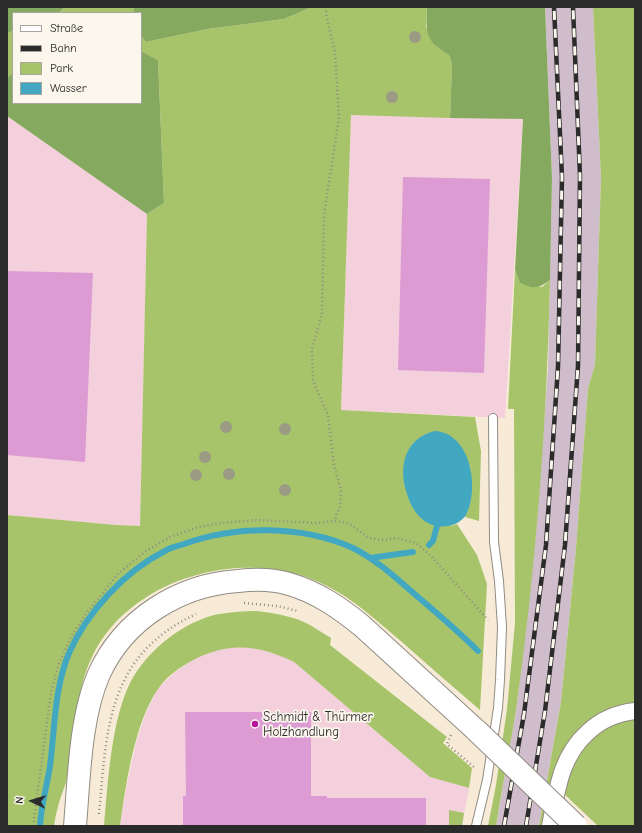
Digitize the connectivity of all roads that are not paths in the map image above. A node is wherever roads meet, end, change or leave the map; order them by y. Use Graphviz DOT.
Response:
graph roads {
  1 [pos="493,418"];
  2 [pos="635,711"];
  3 [pos="75,826"];
  4 [pos="476,826"];
  5 [pos="550,826"];
  6 [pos="576,826"];
  1 -- 4 [label="lane"];
  2 -- 5 [label="street"];
  3 -- 6 [label="main road, bridge"];
}
